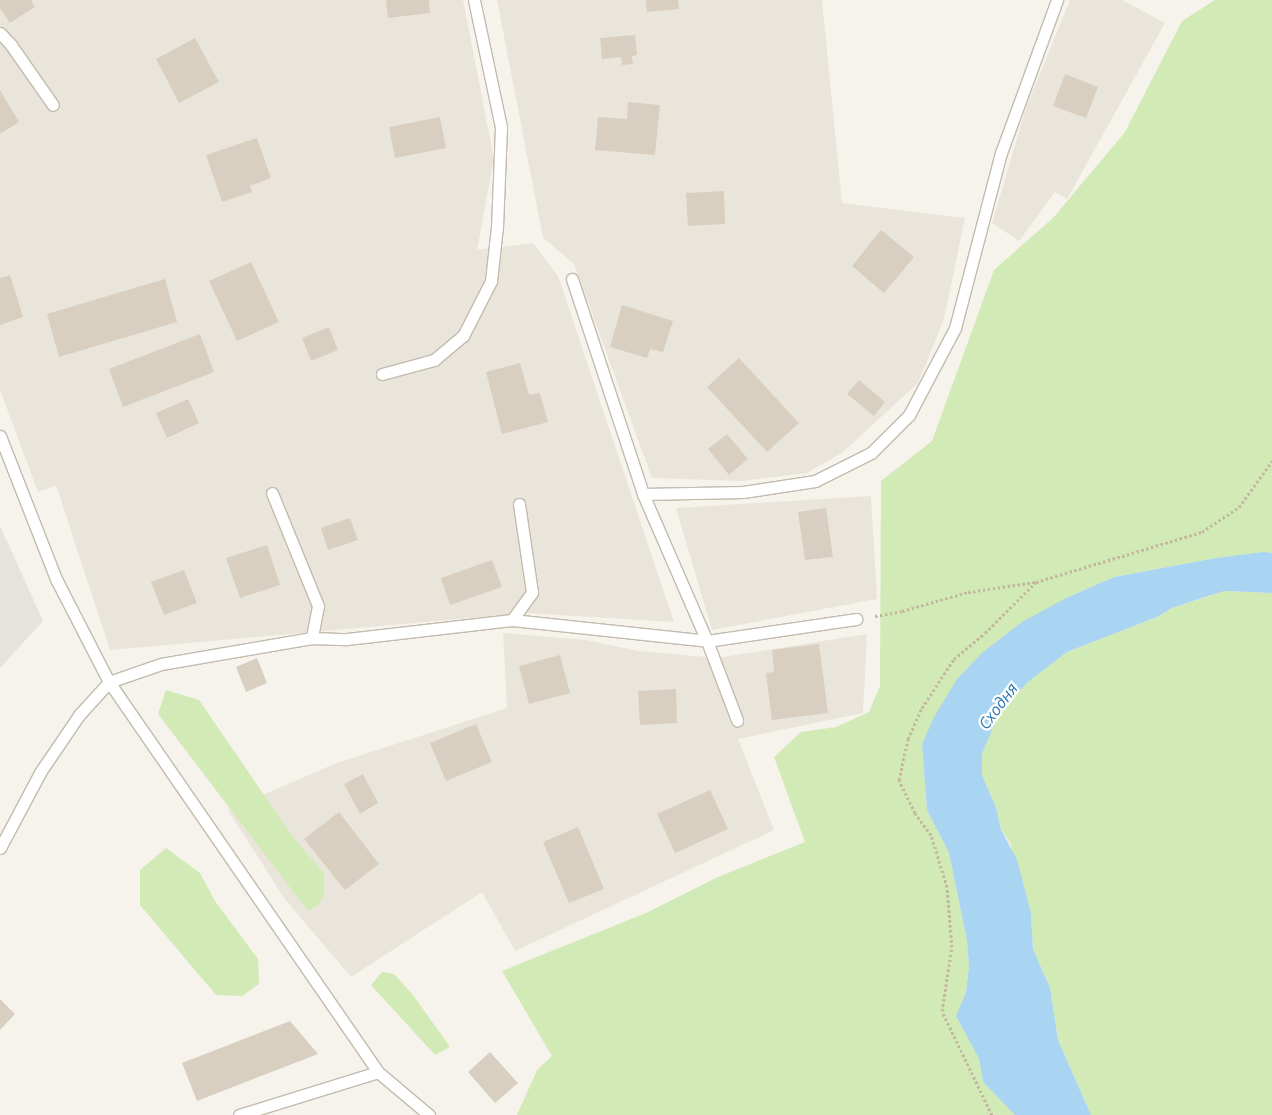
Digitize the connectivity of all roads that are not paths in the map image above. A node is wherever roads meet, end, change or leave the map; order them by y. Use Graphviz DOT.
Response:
graph roads {
  1 [pos="474,0"];
  2 [pos="1057,0"];
  3 [pos="0,33"];
  4 [pos="53,105"];
  5 [pos="572,279"];
  6 [pos="382,374"];
  7 [pos="0,436"];
  8 [pos="272,493"];
  9 [pos="643,494"];
  10 [pos="519,504"];
  11 [pos="856,619"];
  12 [pos="512,620"];
  13 [pos="312,638"];
  14 [pos="707,641"];
  15 [pos="109,682"];
  16 [pos="737,720"];
  17 [pos="0,848"];
  18 [pos="378,1072"];
  19 [pos="238,1115"];
  20 [pos="429,1115"];
  1 -- 6 [label="lane"];
  2 -- 9 [label="lane"];
  3 -- 4 [label="lane"];
  5 -- 9 [label="lane"];
  7 -- 15 [label="lane"];
  8 -- 13 [label="lane"];
  9 -- 14 [label="lane"];
  10 -- 12 [label="lane"];
  11 -- 14 [label="lane"];
  12 -- 13 [label="lane"];
  12 -- 14 [label="lane"];
  13 -- 15 [label="lane"];
  14 -- 16 [label="lane"];
  15 -- 17 [label="lane"];
  15 -- 18 [label="lane"];
  18 -- 19 [label="lane"];
  18 -- 20 [label="lane"];
}
